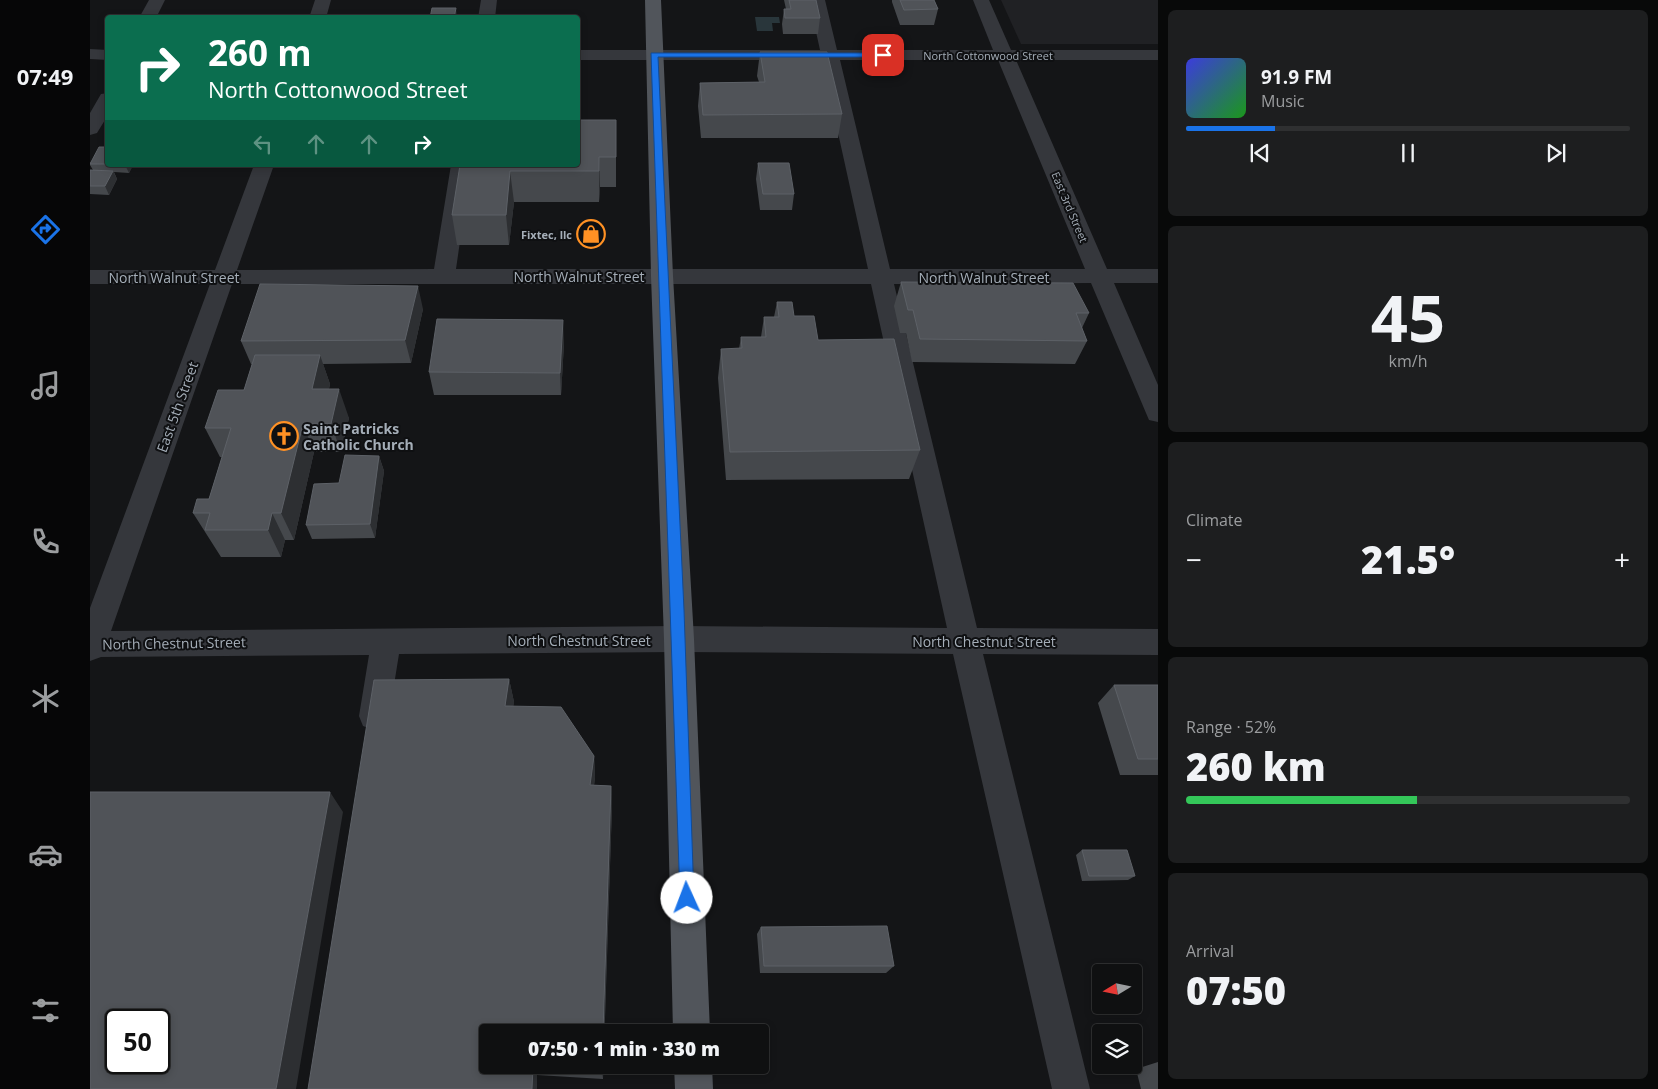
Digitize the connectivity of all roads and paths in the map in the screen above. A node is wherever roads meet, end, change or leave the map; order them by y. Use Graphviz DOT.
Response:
graph roads {
  1 [pos="157,0"];
  2 [pos="323,0"];
  3 [pos="489,0"];
  4 [pos="653,0"];
  5 [pos="817,0"];
  6 [pos="982,0"];
  7 [pos="149,15"];
  8 [pos="318,15"];
  9 [pos="486,15"];
  10 [pos="90,54"];
  11 [pos="105,54"];
  12 [pos="580,55"];
  13 [pos="654,55"];
  14 [pos="1005,55"];
  15 [pos="1158,55"];
  16 [pos="830,56"];
  17 [pos="105,103"];
  18 [pos="90,129"];
  19 [pos="263,167"];
  20 [pos="461,167"];
  21 [pos="224,276"];
  22 [pos="444,276"];
  23 [pos="662,276"];
  24 [pos="1100,276"];
  25 [pos="1158,276"];
  26 [pos="90,277"];
  27 [pos="881,277"];
  28 [pos="1158,413"];
  29 [pos="679,639"];
  30 [pos="386,641"];
  31 [pos="965,641"];
  32 [pos="1158,642"];
  33 [pos="90,645"];
  34 [pos="368,750"];
  35 [pos="692,1024"];
  36 [pos="693,1074"];
  37 [pos="694,1089"];
  38 [pos="1071,1089"];
  1 -- 7 [label="street"];
  2 -- 8 [label="street"];
  3 -- 9 [label="street"];
  4 -- 13 [label="main road"];
  5 -- 16 [label="street"];
  6 -- 14 [label="street, East 3rd Street"];
  10 -- 11 [label="street"];
  12 -- 13 [label="street, North Cottonwood Street"];
  13 -- 16 [label="street, North Cottonwood Street"];
  13 -- 23 [label="main road"];
  14 -- 15 [label="street, North Cottonwood Street"];
  14 -- 16 [label="street, North Cottonwood Street"];
  14 -- 24 [label="street, East 3rd Street"];
  16 -- 27 [label="street"];
  17 -- 18 [label="street"];
  19 -- 21 [label="street, East 5th Street"];
  20 -- 22 [label="street"];
  21 -- 22 [label="street, North Walnut Street"];
  21 -- 26 [label="street, North Walnut Street"];
  21 -- 33 [label="street, East 5th Street"];
  22 -- 23 [label="street, North Walnut Street"];
  23 -- 27 [label="street, North Walnut Street"];
  23 -- 29 [label="main road"];
  24 -- 25 [label="street, North Walnut Street"];
  24 -- 27 [label="street, North Walnut Street"];
  24 -- 28 [label="street, East 3rd Street"];
  27 -- 31 [label="street"];
  29 -- 30 [label="street, North Chestnut Street"];
  29 -- 31 [label="street, North Chestnut Street"];
  29 -- 35 [label="main road"];
  30 -- 33 [label="street, North Chestnut Street"];
  30 -- 34 [label="street"];
  31 -- 32 [label="street, North Chestnut Street"];
  31 -- 38 [label="street"];
  36 -- 37 [label="main road"];
}
